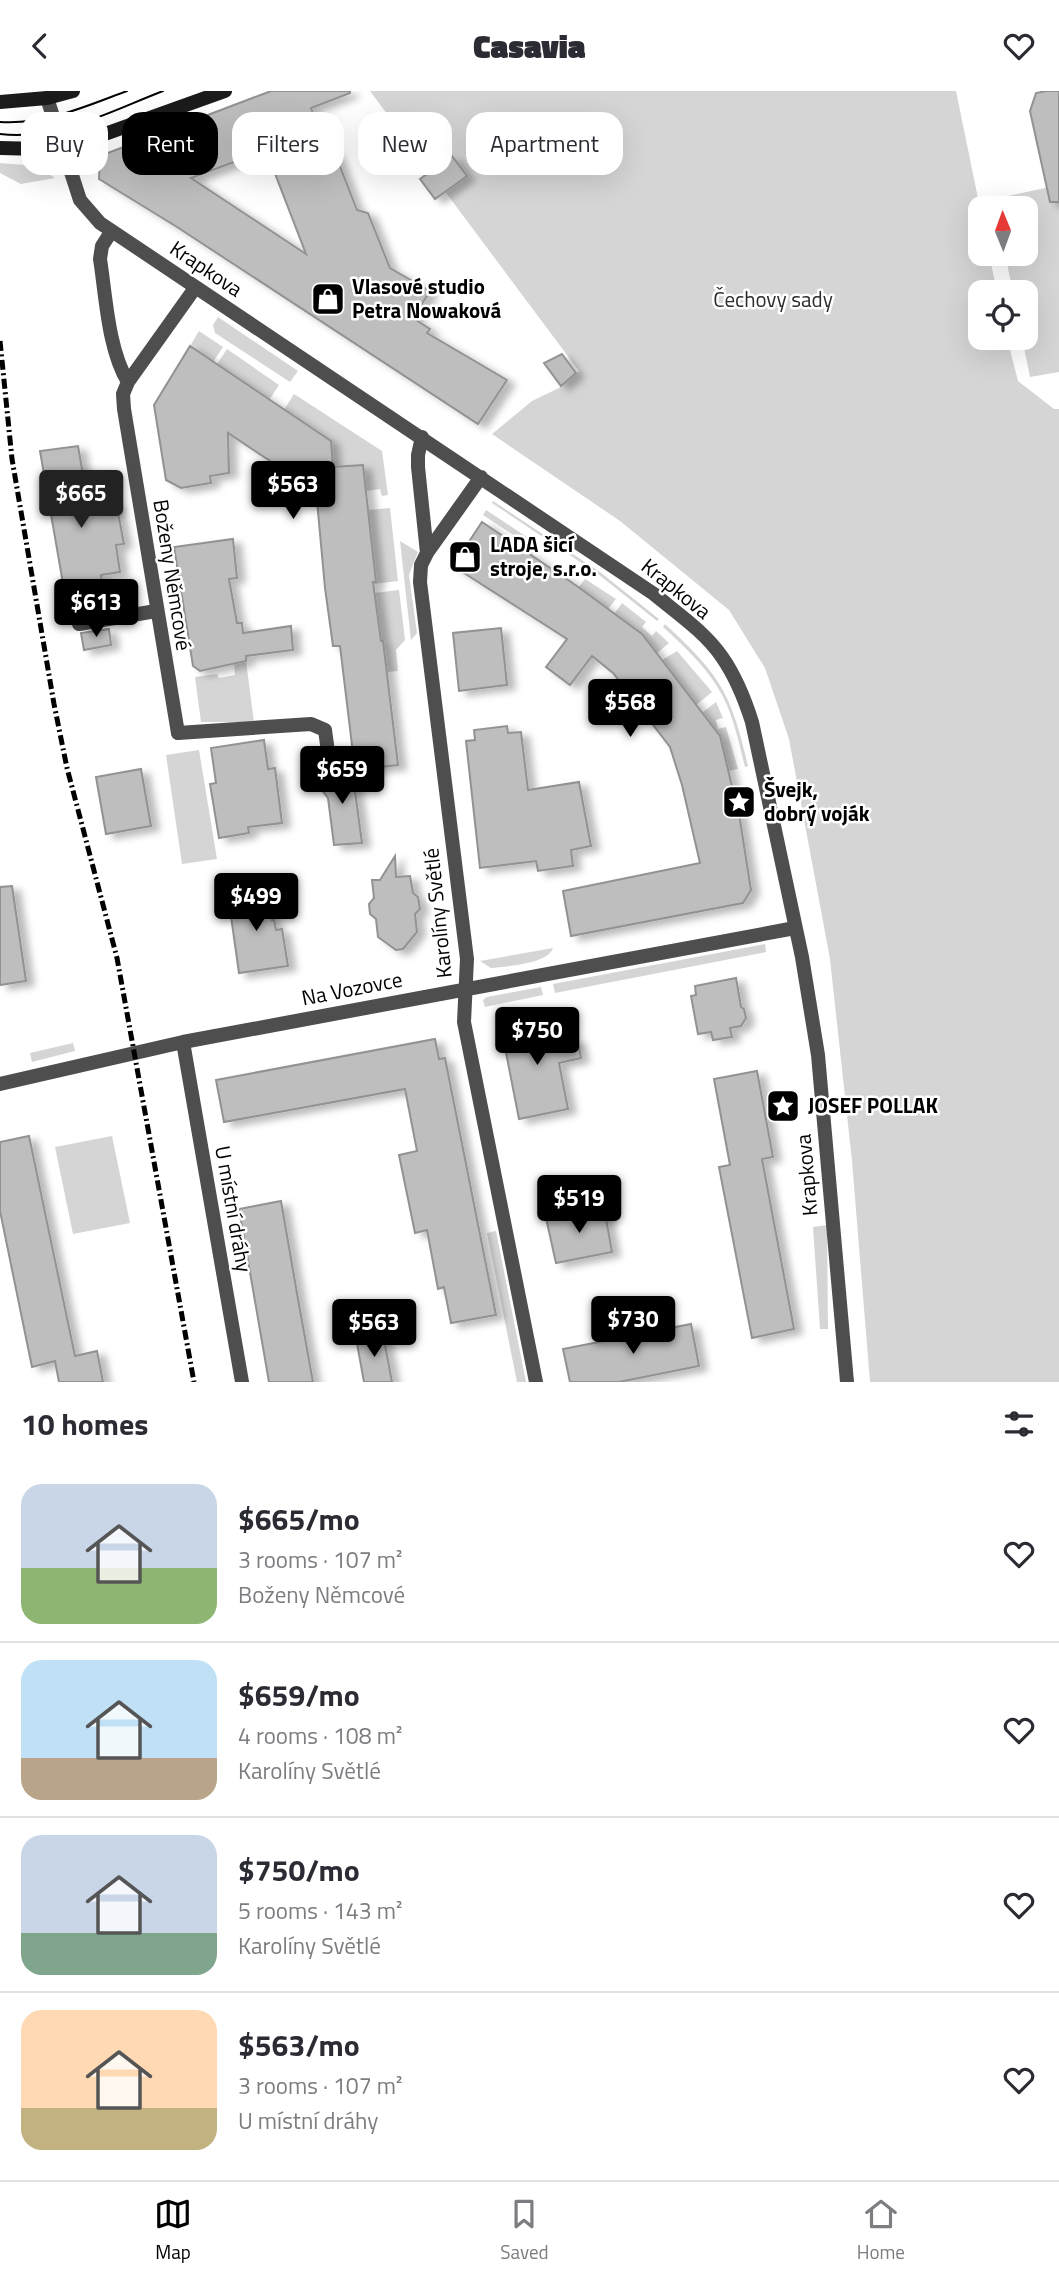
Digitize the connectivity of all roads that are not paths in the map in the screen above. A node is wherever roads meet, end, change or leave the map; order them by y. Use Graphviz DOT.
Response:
graph roads {
  1 [pos="71,91"];
  2 [pos="225,91"];
  3 [pos="47,98"];
  4 [pos="0,102"];
  5 [pos="51,112"];
  6 [pos="108,133"];
  7 [pos="0,148"];
  8 [pos="21,149"];
  9 [pos="72,175"];
  10 [pos="111,232"];
  11 [pos="195,288"];
  12 [pos="128,382"];
  13 [pos="422,437"];
  14 [pos="481,477"];
  15 [pos="427,553"];
  16 [pos="156,611"];
  17 [pos="79,624"];
  18 [pos="330,766"];
  19 [pos="795,928"];
  20 [pos="466,989"];
  21 [pos="183,1042"];
  22 [pos="0,1084"];
  23 [pos="242,1382"];
  24 [pos="536,1382"];
  25 [pos="847,1382"];
  1 -- 3 [label="main road"];
  2 -- 6 [label="main road"];
  3 -- 4 [label="main road"];
  3 -- 5 [label="street, Krapkova"];
  7 -- 8 [label="main road"];
  9 -- 10 [label="street, Krapkova"];
  10 -- 11 [label="street, Krapkova"];
  10 -- 12 [label="street, Boženy Němcové"];
  11 -- 12 [label="street"];
  11 -- 13 [label="street, Krapkova"];
  12 -- 16 [label="street, Boženy Němcové"];
  13 -- 14 [label="street, Krapkova"];
  13 -- 15 [label="street, Karolíny Světlé"];
  14 -- 15 [label="street"];
  14 -- 19 [label="street, Krapkova"];
  15 -- 20 [label="street, Karolíny Světlé"];
  16 -- 17 [label="street"];
  16 -- 18 [label="street, Boženy Němcové"];
  19 -- 20 [label="street, Na Vozovce"];
  19 -- 25 [label="street, Krapkova"];
  20 -- 21 [label="street, Na Vozovce"];
  20 -- 24 [label="street, Karolíny Světlé"];
  21 -- 22 [label="street, Na Vozovce"];
  21 -- 23 [label="street, U místní dráhy"];
}
